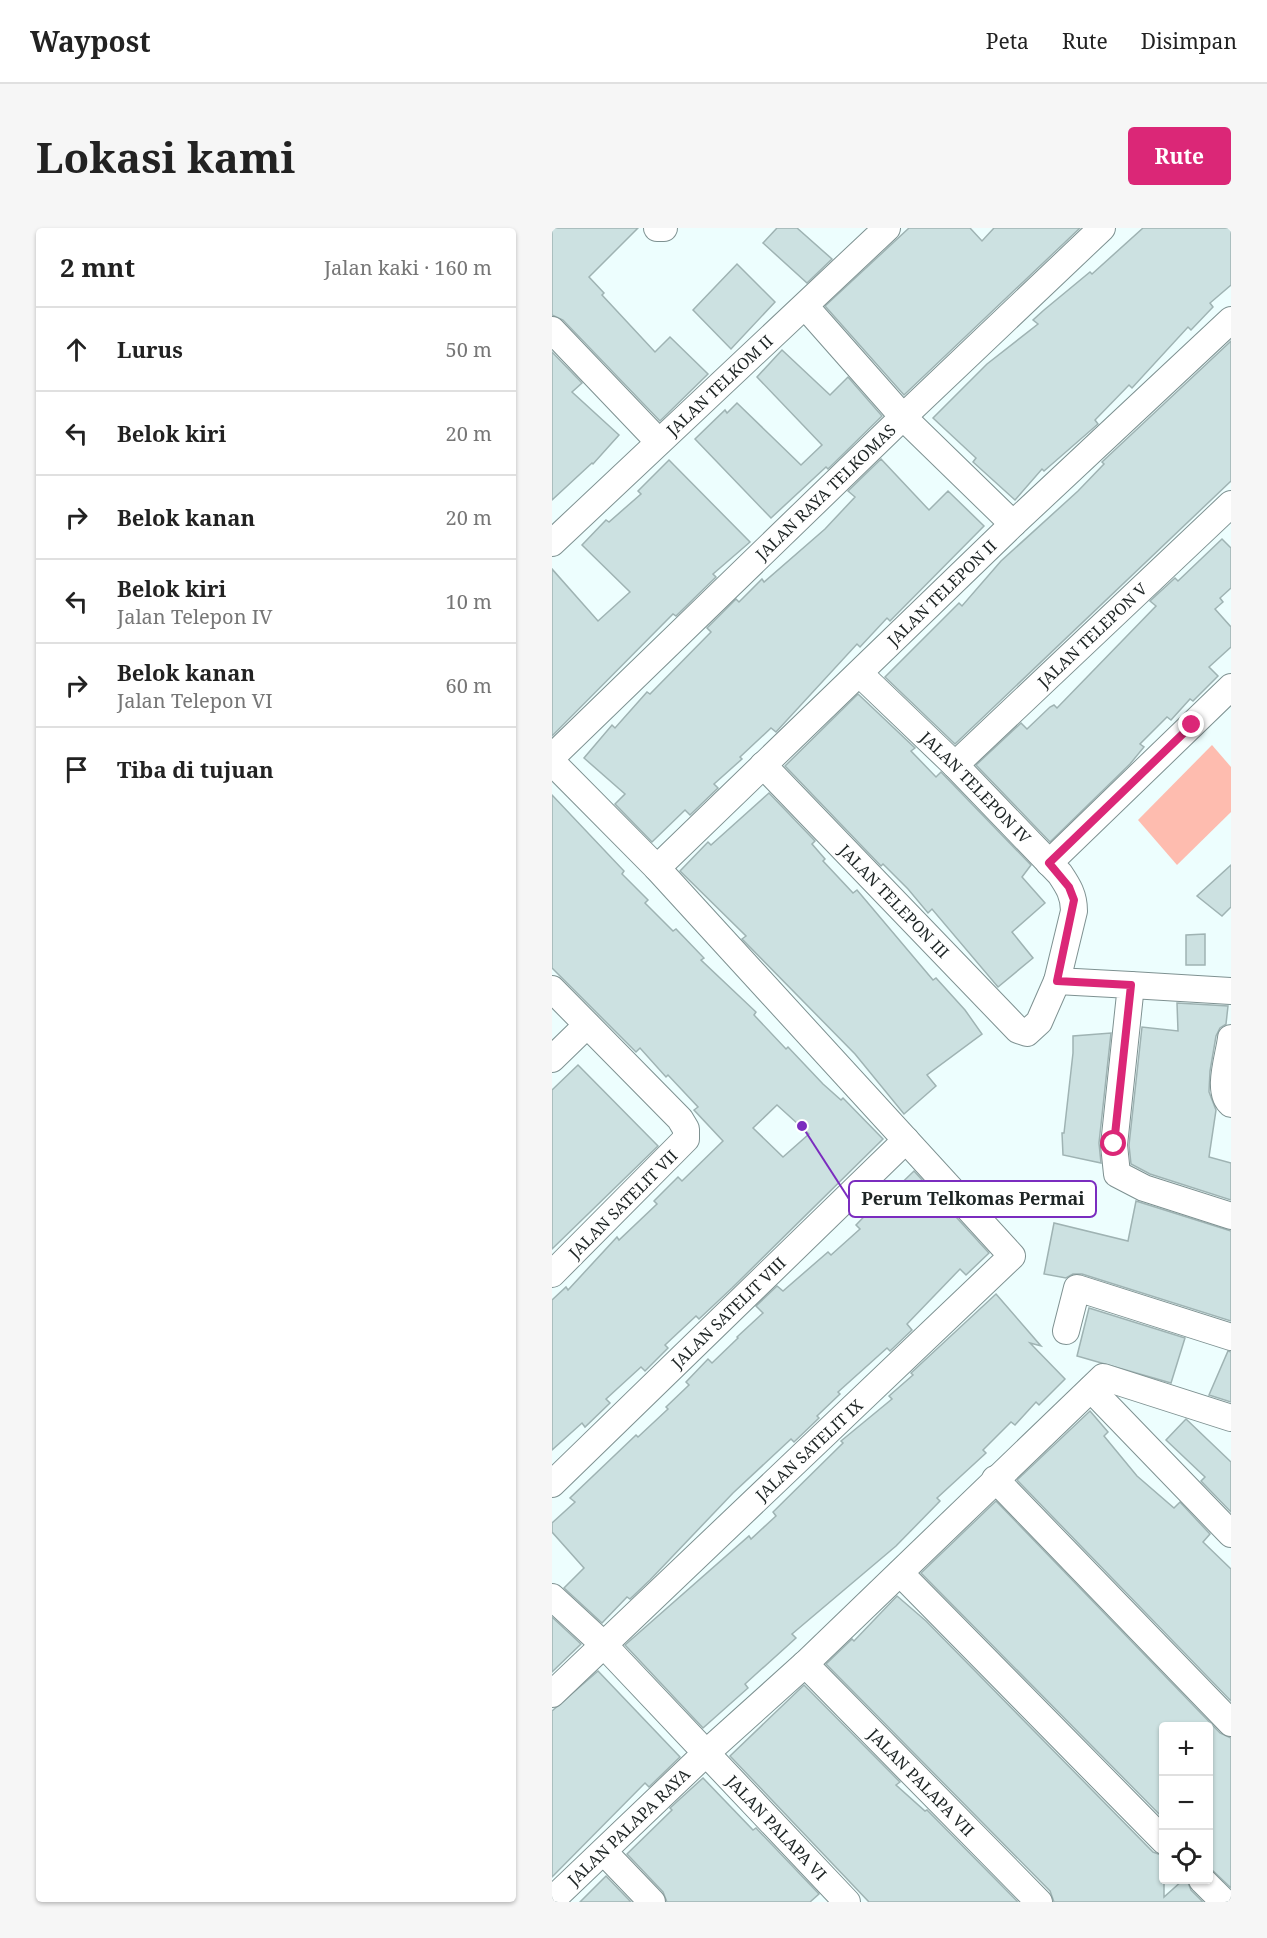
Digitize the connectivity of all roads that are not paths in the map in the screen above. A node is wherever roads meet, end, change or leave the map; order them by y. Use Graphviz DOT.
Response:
graph roads {
  1 [pos="657,228"];
  2 [pos="664,228"];
  3 [pos="887,228"];
  4 [pos="1102,228"];
  5 [pos="805,306"];
  6 [pos="1231,320"];
  7 [pos="552,330"];
  8 [pos="903,417"];
  9 [pos="658,441"];
  10 [pos="1231,504"];
  11 [pos="1013,524"];
  12 [pos="552,543"];
  13 [pos="860,674"];
  14 [pos="1231,687"];
  15 [pos="552,757"];
  16 [pos="552,762"];
  17 [pos="763,765"];
  18 [pos="954,765"];
  19 [pos="1049,863"];
  20 [pos="657,868"];
  21 [pos="1057,981"];
  22 [pos="1131,985"];
  23 [pos="552,989"];
  24 [pos="1231,991"];
  25 [pos="586,1025"];
  26 [pos="1231,1038"];
  27 [pos="552,1059"];
  28 [pos="1231,1104"];
  29 [pos="906,1140"];
  30 [pos="1231,1216"];
  31 [pos="552,1274"];
  32 [pos="1066,1331"];
  33 [pos="1231,1337"];
  34 [pos="1091,1389"];
  35 [pos="1231,1418"];
  36 [pos="995,1479"];
  37 [pos="552,1484"];
  38 [pos="1231,1534"];
  39 [pos="900,1573"];
  40 [pos="552,1597"];
  41 [pos="603,1644"];
  42 [pos="805,1664"];
  43 [pos="552,1694"];
  44 [pos="1231,1723"];
  45 [pos="705,1754"];
  46 [pos="1159,1836"];
  47 [pos="604,1852"];
  48 [pos="1206,1884"];
  49 [pos="552,1900"];
  50 [pos="652,1902"];
  51 [pos="847,1902"];
  52 [pos="1039,1902"];
  53 [pos="1224,1902"];
  1 -- 2 [label="street"];
  3 -- 5 [label="street, JALAN TELKOM II"];
  4 -- 8 [label="street, JALAN RAYA TELKOMAS"];
  5 -- 8 [label="street"];
  5 -- 9 [label="street, JALAN TELKOM II"];
  6 -- 11 [label="street, JALAN TELEPON II"];
  7 -- 9 [label="street"];
  8 -- 11 [label="street"];
  8 -- 15 [label="street, JALAN RAYA TELKOMAS"];
  9 -- 12 [label="street, JALAN TELKOM II"];
  10 -- 18 [label="street, JALAN TELEPON V"];
  11 -- 13 [label="street, JALAN TELEPON II"];
  13 -- 17 [label="street, JALAN TELEPON II"];
  13 -- 18 [label="street, JALAN TELEPON IV"];
  14 -- 19 [label="street"];
  16 -- 20 [label="street"];
  17 -- 20 [label="street, JALAN TELEPON II"];
  17 -- 21 [label="street, JALAN TELEPON III"];
  18 -- 19 [label="street, JALAN TELEPON IV"];
  19 -- 21 [label="street, JALAN TELEPON IV"];
  20 -- 29 [label="street"];
  21 -- 22 [label="street"];
  22 -- 24 [label="street"];
  22 -- 30 [label="street"];
  23 -- 25 [label="street"];
  25 -- 27 [label="street"];
  25 -- 31 [label="street, JALAN SATELIT VII"];
  26 -- 28 [label="street"];
  29 -- 37 [label="street, JALAN SATELIT VIII"];
  29 -- 41 [label="street, JALAN SATELIT IX"];
  32 -- 33 [label="street"];
  34 -- 35 [label="street"];
  34 -- 36 [label="street, JALAN PALAPA RAYA"];
  34 -- 38 [label="street"];
  36 -- 39 [label="street, JALAN PALAPA RAYA"];
  36 -- 44 [label="street"];
  39 -- 42 [label="street, JALAN PALAPA RAYA"];
  39 -- 46 [label="street"];
  40 -- 41 [label="street, JALAN PALAPA VI"];
  41 -- 43 [label="street, JALAN SATELIT IX"];
  41 -- 45 [label="street, JALAN PALAPA VI"];
  42 -- 45 [label="street, JALAN PALAPA RAYA"];
  42 -- 52 [label="street, JALAN PALAPA VII"];
  45 -- 47 [label="street, JALAN PALAPA RAYA"];
  45 -- 51 [label="street, JALAN PALAPA VI"];
  47 -- 49 [label="street, JALAN PALAPA RAYA"];
  47 -- 50 [label="street"];
  48 -- 53 [label="street"];
}
